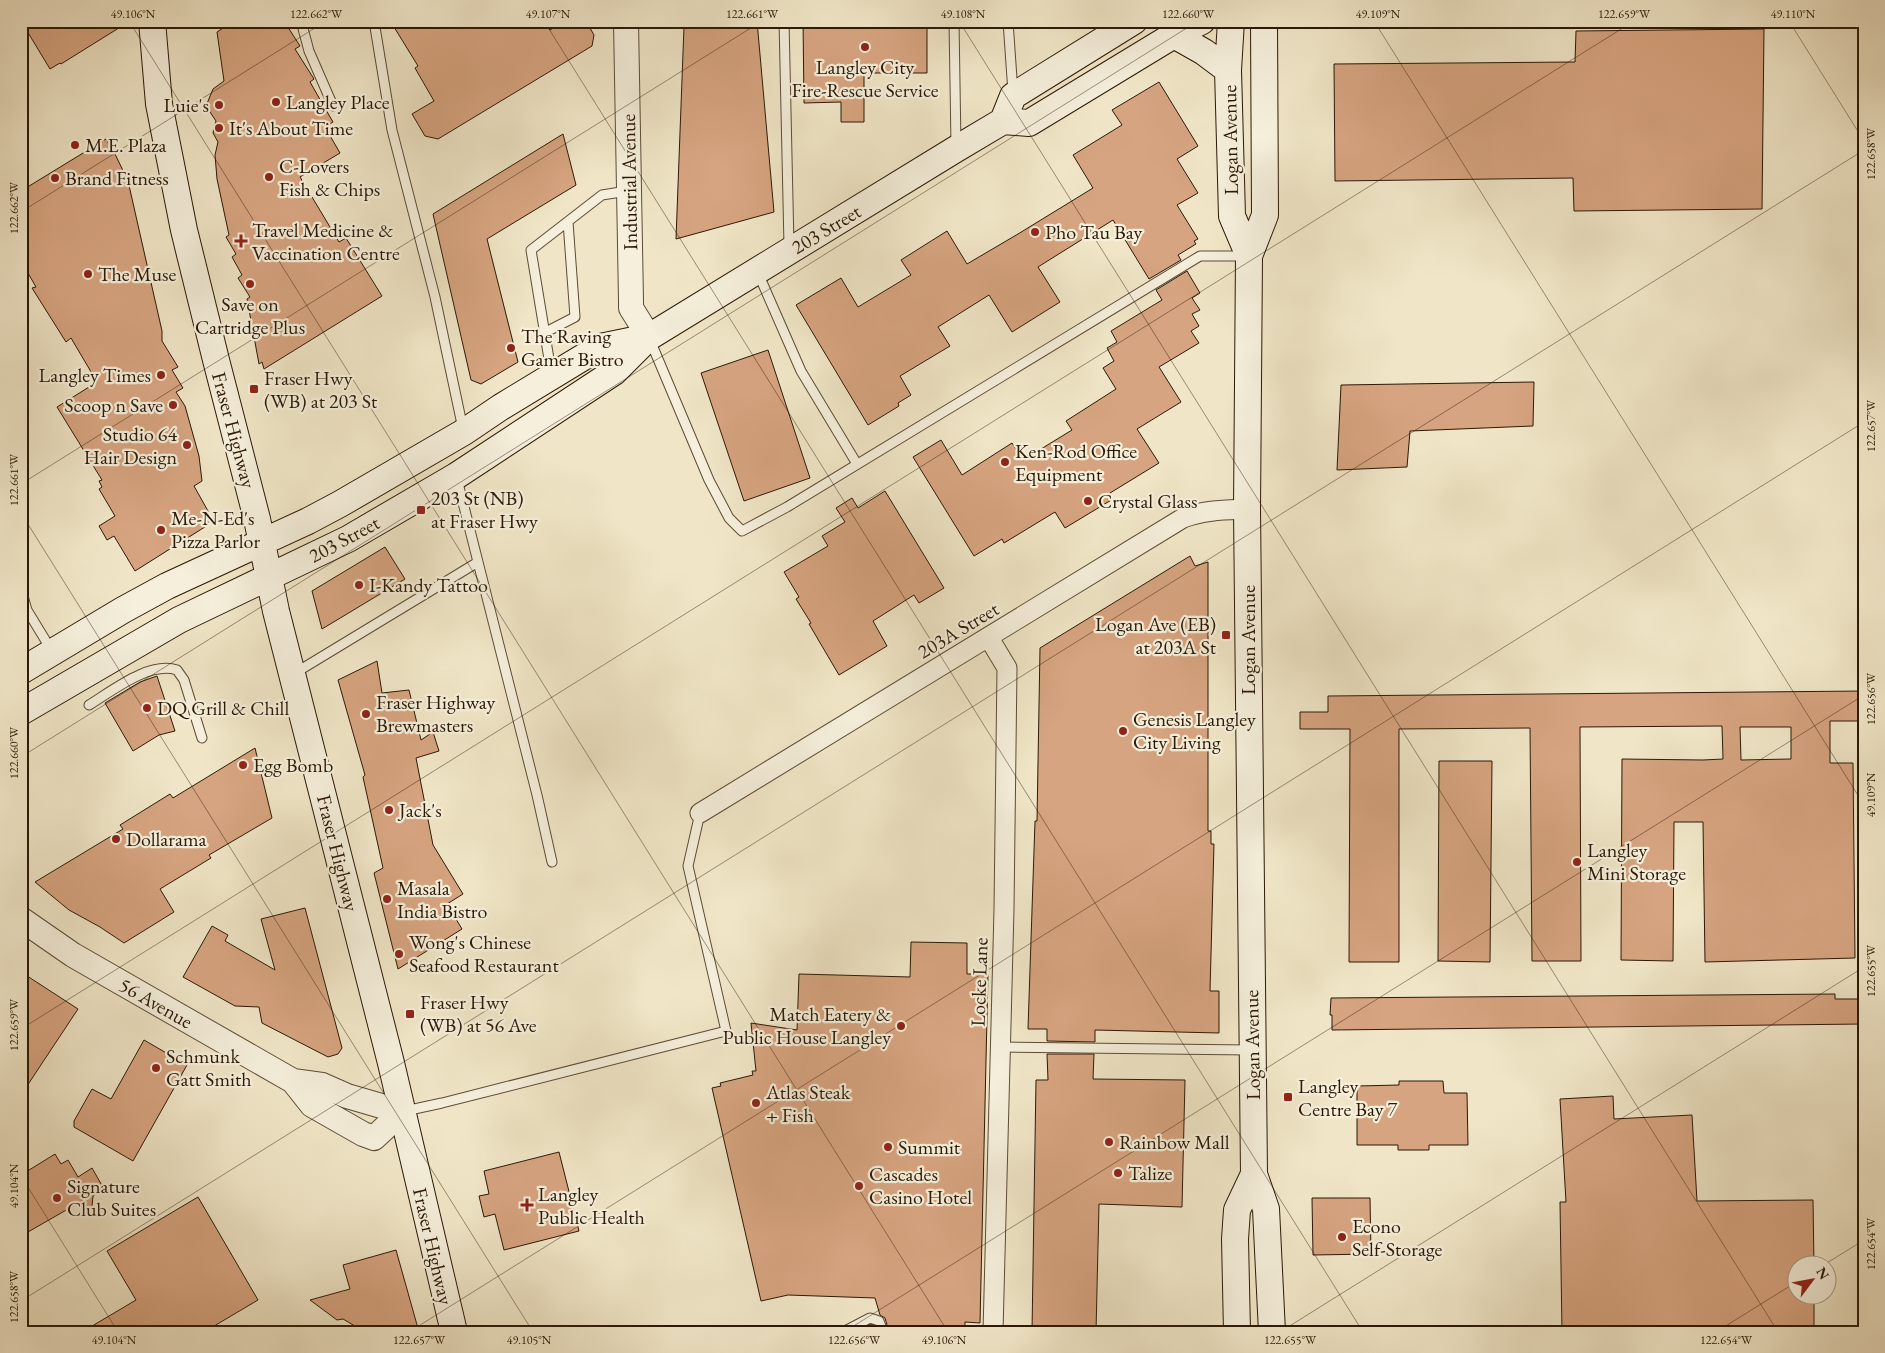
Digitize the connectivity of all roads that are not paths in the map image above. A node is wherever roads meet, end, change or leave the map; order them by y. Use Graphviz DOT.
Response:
graph roads {
  1 [pos="152,21"];
  2 [pos="301,21"];
  3 [pos="374,21"];
  4 [pos="626,21"];
  5 [pos="784,21"];
  6 [pos="954,21"];
  7 [pos="1008,21"];
  8 [pos="1134,21"];
  9 [pos="1202,21"];
  10 [pos="1230,21"];
  11 [pos="1264,21"];
  12 [pos="1174,35"];
  13 [pos="1228,70"];
  14 [pos="1013,96"];
  15 [pos="333,106"];
  16 [pos="1003,121"];
  17 [pos="956,148"];
  18 [pos="629,191"];
  19 [pos="568,222"];
  20 [pos="789,251"];
  21 [pos="1249,256"];
  22 [pos="757,271"];
  23 [pos="544,333"];
  24 [pos="648,337"];
  25 [pos="555,374"];
  26 [pos="464,432"];
  27 [pos="857,464"];
  28 [pos="456,476"];
  29 [pos="1247,509"];
  30 [pos="262,543"];
  31 [pos="478,562"];
  32 [pos="269,577"];
  33 [pos="21,589"];
  34 [pos="989,638"];
  35 [pos="52,652"];
  36 [pos="21,671"];
  37 [pos="292,675"];
  38 [pos="89,705"];
  39 [pos="21,712"];
  40 [pos="202,738"];
  41 [pos="700,813"];
  42 [pos="552,862"];
  43 [pos="21,919"];
  44 [pos="1000,1047"];
  45 [pos="1252,1050"];
  46 [pos="293,1082"];
  47 [pos="402,1112"];
  48 [pos="1254,1174"];
  49 [pos="454,1332"];
  50 [pos="843,1332"];
  51 [pos="883,1332"];
  52 [pos="993,1332"];
  53 [pos="1237,1332"];
  54 [pos="1272,1332"];
  1 -- 30 [label="main road, Fraser Highway"];
  2 -- 15 [label="lane"];
  3 -- 26 [label="lane"];
  4 -- 18 [label="street, Industrial Avenue"];
  5 -- 20 [label="lane"];
  6 -- 17 [label="lane"];
  7 -- 14 [label="lane"];
  8 -- 14 [label="main road"];
  9 -- 12 [label="main road"];
  10 -- 13 [label="main road, Logan Avenue"];
  11 -- 21 [label="main road, Logan Avenue"];
  12 -- 13 [label="main road"];
  12 -- 16 [label="main road"];
  13 -- 21 [label="main road, Logan Avenue"];
  14 -- 16 [label="main road"];
  16 -- 17 [label="main road, 203 Street"];
  17 -- 20 [label="main road, 203 Street"];
  18 -- 19 [label="lane"];
  18 -- 24 [label="street, Industrial Avenue"];
  19 -- 23 [label="lane"];
  19 -- 23 [label="lane"];
  20 -- 22 [label="main road, 203 Street"];
  21 -- 27 [label="lane"];
  21 -- 29 [label="main road, Logan Avenue"];
  22 -- 24 [label="main road, 203 Street"];
  22 -- 27 [label="lane"];
  23 -- 25 [label="lane"];
  24 -- 25 [label="main road, 203 Street"];
  24 -- 27 [label="lane"];
  24 -- 28 [label="main road, 203 Street"];
  25 -- 26 [label="main road, 203 Street"];
  26 -- 30 [label="main road, 203 Street"];
  28 -- 31 [label="lane"];
  28 -- 32 [label="main road, 203 Street"];
  29 -- 34 [label="street, 203A Street"];
  29 -- 45 [label="main road, Logan Avenue"];
  30 -- 32 [label="main road, Fraser Highway"];
  30 -- 35 [label="main road, 203 Street"];
  31 -- 37 [label="lane"];
  31 -- 42 [label="lane"];
  32 -- 37 [label="main road, Fraser Highway"];
  32 -- 39 [label="main road, 203 Street"];
  33 -- 35 [label="lane"];
  34 -- 41 [label="street, 203A Street"];
  34 -- 44 [label="street, Locke Lane"];
  35 -- 36 [label="main road, 203 Street"];
  37 -- 47 [label="main road, Fraser Highway"];
  38 -- 40 [label="lane"];
  41 -- 47 [label="lane"];
  43 -- 46 [label="street, 56 Avenue"];
  44 -- 45 [label="lane"];
  44 -- 52 [label="street, Locke Lane"];
  45 -- 48 [label="main road, Logan Avenue"];
  46 -- 47 [label="street, 56 Avenue"];
  46 -- 47 [label="street, 56 Avenue"];
  47 -- 49 [label="main road, Fraser Highway"];
  48 -- 53 [label="main road, Logan Avenue"];
  48 -- 54 [label="main road, Logan Avenue"];
  50 -- 51 [label="lane"];
}
